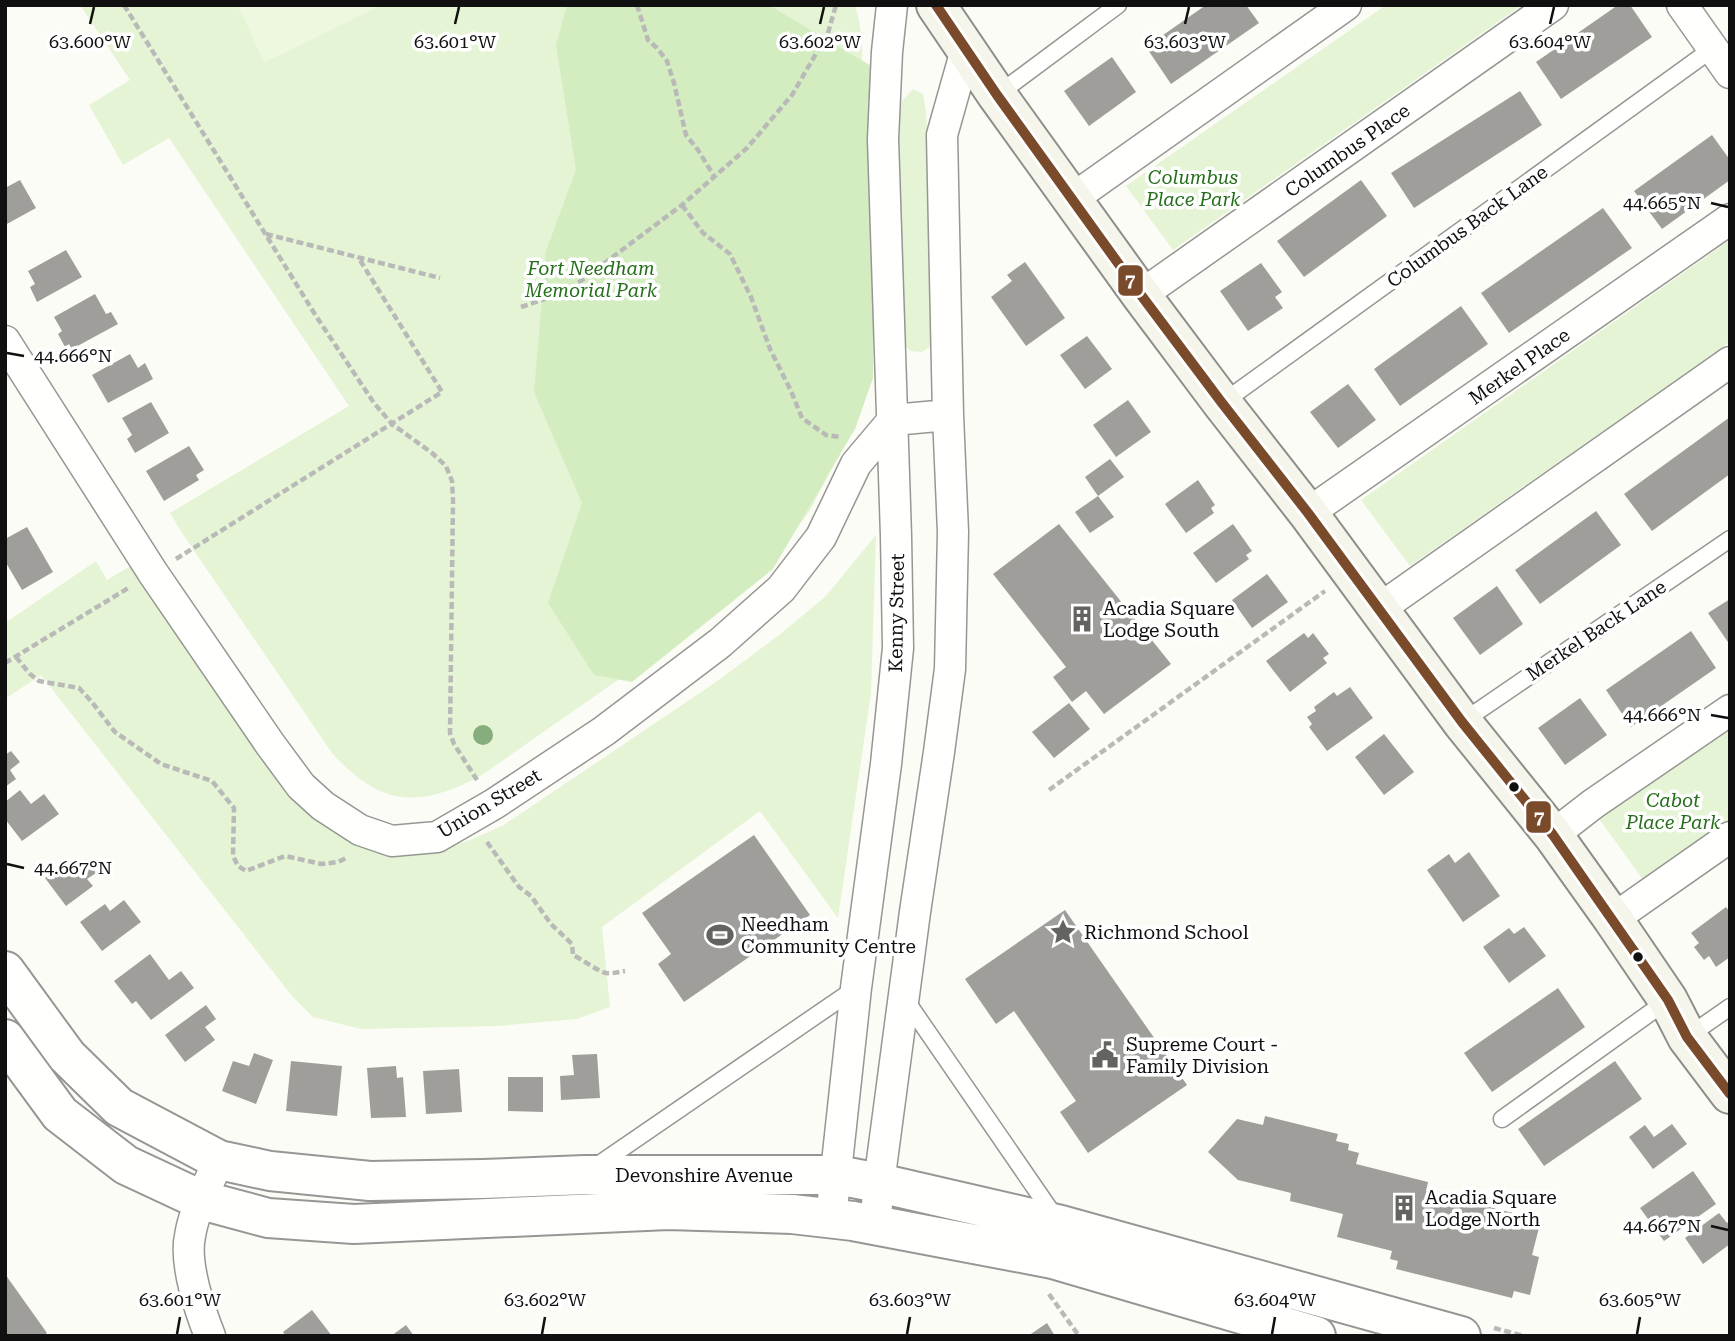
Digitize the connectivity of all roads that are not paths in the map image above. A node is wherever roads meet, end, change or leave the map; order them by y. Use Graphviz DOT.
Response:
graph roads {
  1 [pos="892,5"];
  2 [pos="936,5"];
  3 [pos="1118,5"];
  4 [pos="1346,5"];
  5 [pos="1553,5"];
  6 [pos="1682,5"];
  7 [pos="1712,49"];
  8 [pos="967,50"];
  9 [pos="1730,73"];
  10 [pos="997,95"];
  11 [pos="1072,200"];
  12 [pos="1730,219"];
  13 [pos="1141,295"];
  14 [pos="5,341"];
  15 [pos="1730,362"];
  16 [pos="1222,402"];
  17 [pos="948,415"];
  18 [pos="893,420"];
  19 [pos="1308,513"];
  20 [pos="1730,539"];
  21 [pos="1379,610"];
  22 [pos="1730,709"];
  23 [pos="1462,722"];
  24 [pos="1553,835"];
  25 [pos="1730,837"];
  26 [pos="1613,919"];
  27 [pos="5,971"];
  28 [pos="856,988"];
  29 [pos="903,996"];
  30 [pos="1668,1000"];
  31 [pos="1730,1007"];
  32 [pos="1687,1037"];
  33 [pos="5,1040"];
  34 [pos="1730,1094"];
  35 [pos="1502,1119"];
  36 [pos="219,1160"];
  37 [pos="585,1175"];
  38 [pos="837,1175"];
  39 [pos="879,1182"];
  40 [pos="201,1200"];
  41 [pos="831,1218"];
  42 [pos="875,1225"];
  43 [pos="1061,1225"];
  44 [pos="211,1336"];
  45 [pos="1316,1336"];
  46 [pos="1461,1336"];
  1 -- 18 [label="street, Kenny Street"];
  2 -- 8 [label="main road"];
  3 -- 10 [label="lane"];
  4 -- 11 [label="street"];
  5 -- 13 [label="street, Columbus Place"];
  6 -- 7 [label="street"];
  7 -- 9 [label="street"];
  7 -- 16 [label="lane, Columbus Back Lane"];
  8 -- 10 [label="main road"];
  8 -- 17 [label="street"];
  10 -- 11 [label="main road"];
  11 -- 13 [label="main road"];
  12 -- 19 [label="street, Merkel Place"];
  13 -- 16 [label="main road"];
  14 -- 18 [label="street, Union Street"];
  15 -- 21 [label="street"];
  16 -- 19 [label="main road"];
  17 -- 18 [label="street"];
  17 -- 29 [label="street"];
  18 -- 28 [label="street, Kenny Street"];
  19 -- 21 [label="main road"];
  20 -- 23 [label="lane, Merkel Back Lane"];
  21 -- 23 [label="main road"];
  22 -- 24 [label="street"];
  23 -- 24 [label="main road"];
  24 -- 26 [label="main road"];
  25 -- 26 [label="street"];
  26 -- 30 [label="main road"];
  27 -- 36 [label="street, Devonshire Avenue"];
  28 -- 29 [label="street"];
  28 -- 37 [label="lane"];
  28 -- 38 [label="street, Kenny Street"];
  29 -- 39 [label="street"];
  29 -- 43 [label="lane"];
  30 -- 32 [label="main road"];
  30 -- 35 [label="lane"];
  31 -- 32 [label="lane"];
  32 -- 34 [label="main road"];
  33 -- 40 [label="street, Devonshire Avenue"];
  36 -- 37 [label="street, Devonshire Avenue"];
  36 -- 40 [label="street"];
  37 -- 38 [label="street, Devonshire Avenue"];
  38 -- 39 [label="street, Devonshire Avenue"];
  38 -- 41 [label="street, Kenny Street"];
  39 -- 42 [label="street"];
  39 -- 43 [label="street, Devonshire Avenue"];
  40 -- 41 [label="street, Devonshire Avenue"];
  40 -- 44 [label="street"];
  41 -- 42 [label="street, Devonshire Avenue"];
  42 -- 45 [label="street, Devonshire Avenue"];
  43 -- 46 [label="street, Devonshire Avenue"];
}
